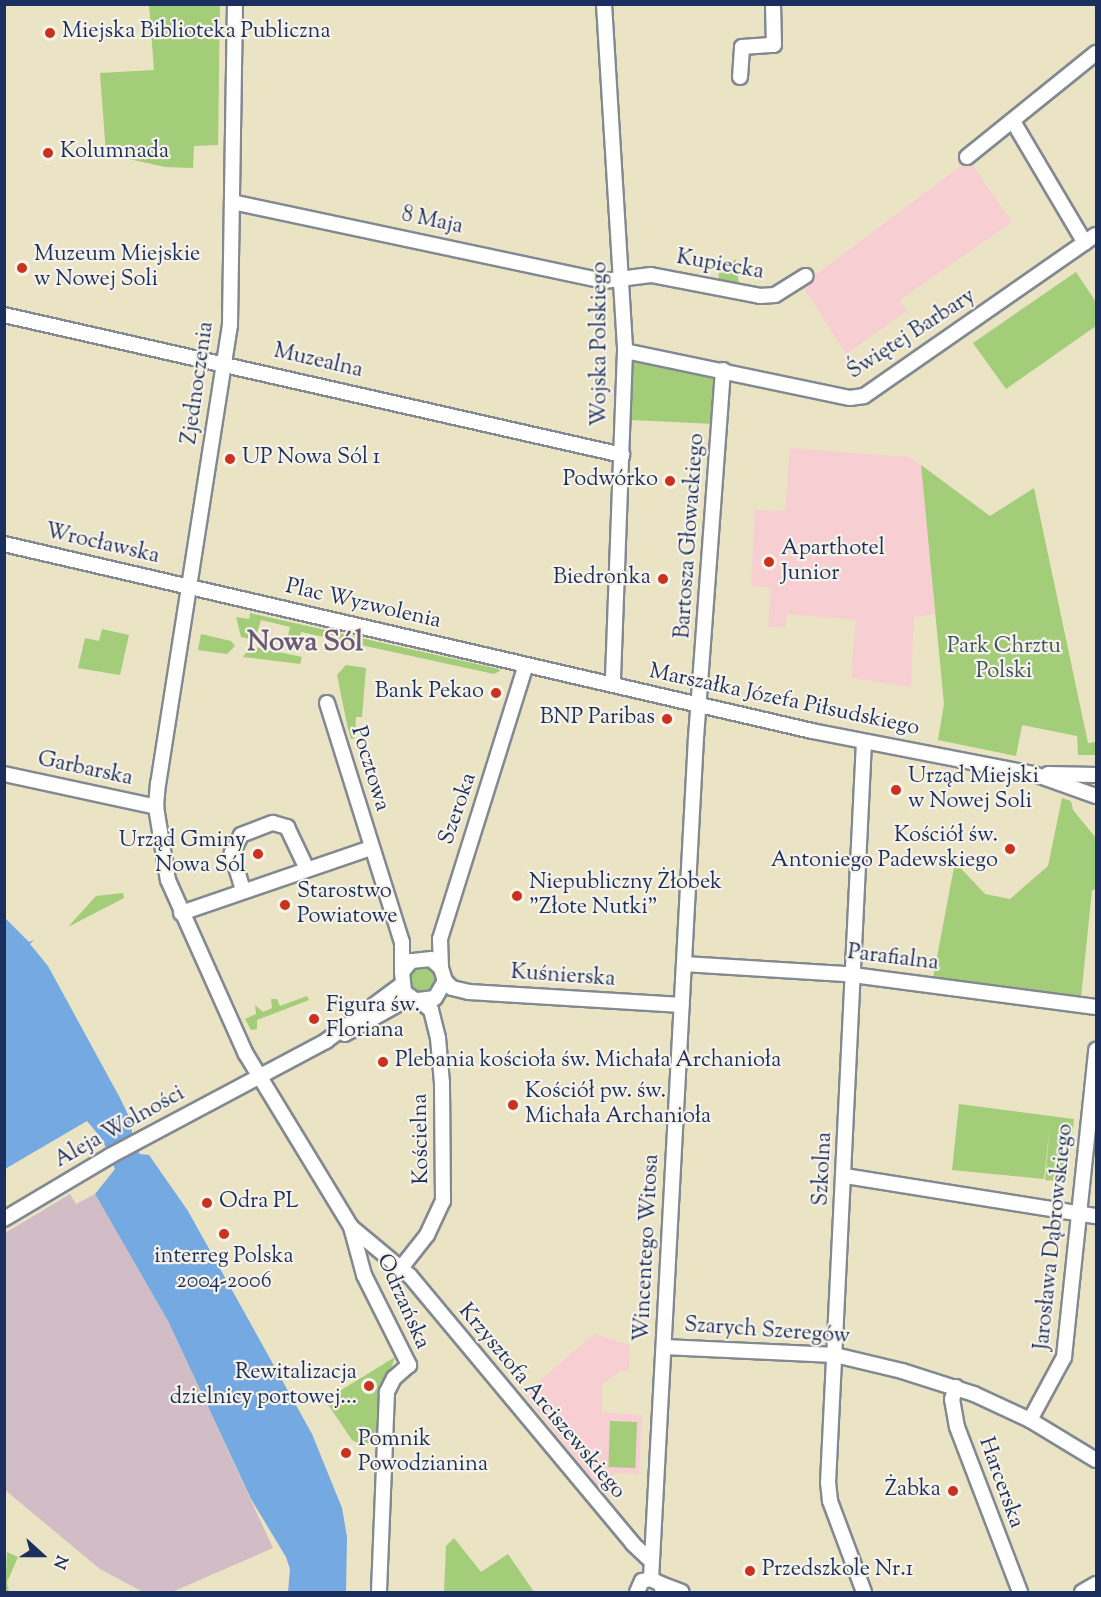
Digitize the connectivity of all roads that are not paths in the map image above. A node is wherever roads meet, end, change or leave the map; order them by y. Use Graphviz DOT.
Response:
graph roads {
  1 [pos="235,4"];
  2 [pos="604,4"];
  3 [pos="773,4"];
  4 [pos="1096,53"];
  5 [pos="740,77"];
  6 [pos="1014,123"];
  7 [pos="967,158"];
  8 [pos="232,202"];
  9 [pos="1091,239"];
  10 [pos="806,276"];
  11 [pos="623,279"];
  12 [pos="4,315"];
  13 [pos="625,351"];
  14 [pos="225,363"];
  15 [pos="723,370"];
  16 [pos="622,455"];
  17 [pos="4,544"];
  18 [pos="190,586"];
  19 [pos="526,664"];
  20 [pos="613,684"];
  21 [pos="327,703"];
  22 [pos="699,705"];
  23 [pos="864,742"];
  24 [pos="4,774"];
  25 [pos="1034,774"];
  26 [pos="1096,775"];
  27 [pos="1096,796"];
  28 [pos="156,807"];
  29 [pos="372,848"];
  30 [pos="306,867"];
  31 [pos="243,890"];
  32 [pos="181,913"];
  33 [pos="402,942"];
  34 [pos="424,957"];
  35 [pos="684,964"];
  36 [pos="443,974"];
  37 [pos="853,975"];
  38 [pos="402,978"];
  39 [pos="418,1001"];
  40 [pos="682,1005"];
  41 [pos="1096,1007"];
  42 [pos="326,1041"];
  43 [pos="1096,1050"];
  44 [pos="259,1077"];
  45 [pos="845,1176"];
  46 [pos="1079,1213"];
  47 [pos="1096,1216"];
  48 [pos="4,1219"];
  49 [pos="351,1227"];
  50 [pos="401,1268"];
  51 [pos="664,1347"];
  52 [pos="835,1355"];
  53 [pos="956,1387"];
  54 [pos="1030,1420"];
  55 [pos="1096,1460"];
  56 [pos="651,1561"];
  57 [pos="1096,1584"];
  58 [pos="658,1585"];
  59 [pos="379,1593"];
  60 [pos="637,1593"];
  61 [pos="682,1593"];
  62 [pos="864,1593"];
  63 [pos="1020,1593"];
  64 [pos="1082,1593"];
  1 -- 8 [label="street, Zjednoczenia"];
  2 -- 11 [label="street, Wojska Polskiego"];
  3 -- 5 [label="street"];
  4 -- 6 [label="street"];
  6 -- 7 [label="street"];
  6 -- 9 [label="street"];
  8 -- 11 [label="street, 8 Maja"];
  8 -- 14 [label="street, Zjednoczenia"];
  9 -- 15 [label="street, Świętej Barbary"];
  10 -- 11 [label="street, Kupiecka"];
  11 -- 13 [label="street, Wojska Polskiego"];
  12 -- 14 [label="street, Muzealna"];
  13 -- 15 [label="street, Świętej Barbary"];
  13 -- 16 [label="street, Wojska Polskiego"];
  14 -- 16 [label="street, Muzealna"];
  14 -- 18 [label="street, Zjednoczenia"];
  15 -- 22 [label="street, Bartosza Głowackiego"];
  16 -- 20 [label="street, Wojska Polskiego"];
  17 -- 18 [label="street, Wrocławska"];
  18 -- 19 [label="street, Plac Wyzwolenia"];
  18 -- 28 [label="street, Zjednoczenia"];
  19 -- 20 [label="street, Marszałka Józefa Piłsudskiego"];
  19 -- 36 [label="street, Szeroka"];
  20 -- 22 [label="street, Marszałka Józefa Piłsudskiego"];
  21 -- 29 [label="street, Pocztowa"];
  22 -- 23 [label="street, Marszałka Józefa Piłsudskiego"];
  22 -- 35 [label="street, Wincentego Witosa"];
  23 -- 25 [label="street, Marszałka Józefa Piłsudskiego"];
  23 -- 37 [label="street, Szkolna"];
  24 -- 28 [label="street, Garbarska"];
  25 -- 26 [label="street, Marszałka Józefa Piłsudskiego"];
  25 -- 27 [label="street, Marszałka Józefa Piłsudskiego"];
  28 -- 32 [label="street, Odrzańska"];
  29 -- 30 [label="street, Pocztowa"];
  29 -- 33 [label="street, Pocztowa"];
  30 -- 31 [label="street, Pocztowa"];
  30 -- 31 [label="street"];
  31 -- 32 [label="street, Pocztowa"];
  32 -- 44 [label="street, Odrzańska"];
  33 -- 34 [label="street"];
  33 -- 38 [label="street, Pocztowa"];
  34 -- 36 [label="street"];
  34 -- 38 [label="street"];
  35 -- 37 [label="street, Parafialna"];
  35 -- 40 [label="street, Wincentego Witosa"];
  36 -- 39 [label="street"];
  36 -- 40 [label="street, Kuśnierska"];
  37 -- 41 [label="street, Parafialna"];
  37 -- 45 [label="street, Szkolna"];
  38 -- 39 [label="street"];
  38 -- 42 [label="street"];
  39 -- 42 [label="street"];
  39 -- 50 [label="street, Kościelna"];
  40 -- 51 [label="street, Wincentego Witosa"];
  42 -- 44 [label="street, Aleja Wolności"];
  43 -- 46 [label="street, Jarosława Dąbrowskiego"];
  44 -- 48 [label="street, Aleja Wolności"];
  44 -- 49 [label="street, Odrzańska"];
  45 -- 46 [label="street"];
  45 -- 52 [label="street, Szkolna"];
  46 -- 47 [label="street"];
  46 -- 54 [label="street, Jarosława Dąbrowskiego"];
  49 -- 50 [label="street, Odrzańska"];
  49 -- 59 [label="street, Odrzańska"];
  50 -- 56 [label="street, Krzysztofa Arciszewskiego"];
  51 -- 52 [label="street, Szarych Szeregów"];
  51 -- 56 [label="street, Wincentego Witosa"];
  52 -- 53 [label="street, Szarych Szeregów"];
  52 -- 62 [label="street, Szkolna"];
  53 -- 54 [label="street, Szarych Szeregów"];
  53 -- 63 [label="street, Harcerska"];
  54 -- 55 [label="street, Szarych Szeregów"];
  56 -- 58 [label="street, Wincentego Witosa"];
  57 -- 64 [label="street"];
  58 -- 60 [label="street"];
  58 -- 61 [label="street"];
}
